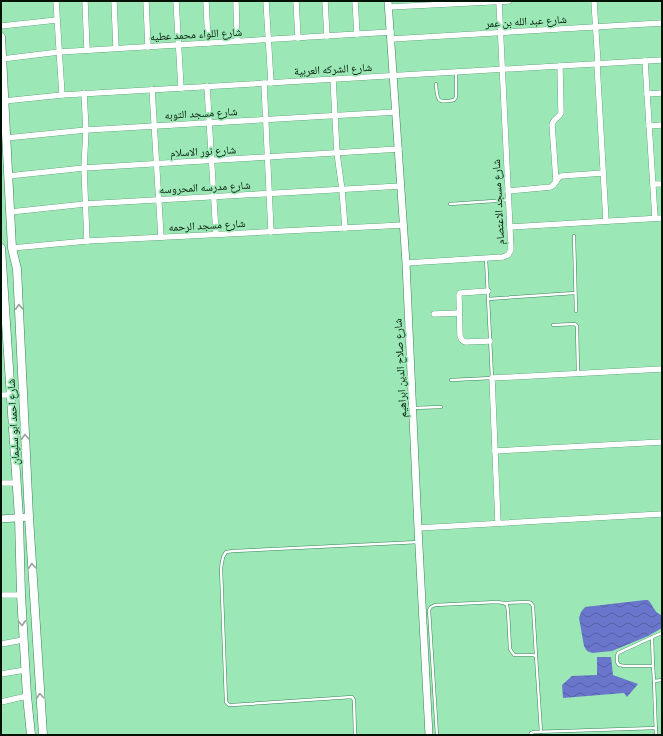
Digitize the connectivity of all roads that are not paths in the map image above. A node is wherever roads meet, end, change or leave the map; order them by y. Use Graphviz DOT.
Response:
graph roads {
  1 [pos="56,1"];
  2 [pos="85,1"];
  3 [pos="114,1"];
  4 [pos="146,1"];
  5 [pos="176,1"];
  6 [pos="206,1"];
  7 [pos="236,1"];
  8 [pos="266,1"];
  9 [pos="296,1"];
  10 [pos="325,1"];
  11 [pos="355,1"];
  12 [pos="500,1"];
  13 [pos="509,1"];
  14 [pos="594,1"];
  15 [pos="389,4"];
  16 [pos="57,20"];
  17 [pos="662,24"];
  18 [pos="1,26"];
  19 [pos="596,27"];
  20 [pos="501,33"];
  21 [pos="357,34"];
  22 [pos="327,36"];
  23 [pos="391,36"];
  24 [pos="1,37"];
  25 [pos="298,38"];
  26 [pos="268,40"];
  27 [pos="237,41"];
  28 [pos="208,43"];
  29 [pos="178,45"];
  30 [pos="148,47"];
  31 [pos="116,48"];
  32 [pos="87,50"];
  33 [pos="59,52"];
  34 [pos="2,59"];
  35 [pos="662,60"];
  36 [pos="645,61"];
  37 [pos="598,64"];
  38 [pos="560,66"];
  39 [pos="502,70"];
  40 [pos="456,72"];
  41 [pos="394,76"];
  42 [pos="333,79"];
  43 [pos="267,83"];
  44 [pos="436,84"];
  45 [pos="207,86"];
  46 [pos="181,88"];
  47 [pos="152,89"];
  48 [pos="84,93"];
  49 [pos="662,93"];
  50 [pos="62,94"];
  51 [pos="647,94"];
  52 [pos="4,101"];
  53 [pos="396,112"];
  54 [pos="335,115"];
  55 [pos="266,119"];
  56 [pos="210,122"];
  57 [pos="662,125"];
  58 [pos="154,126"];
  59 [pos="649,126"];
  60 [pos="86,130"];
  61 [pos="5,142"];
  62 [pos="399,149"];
  63 [pos="337,153"];
  64 [pos="267,157"];
  65 [pos="212,160"];
  66 [pos="156,164"];
  67 [pos="84,168"];
  68 [pos="603,173"];
  69 [pos="8,176"];
  70 [pos="556,181"];
  71 [pos="653,184"];
  72 [pos="662,184"];
  73 [pos="401,186"];
  74 [pos="342,190"];
  75 [pos="508,191"];
  76 [pos="269,194"];
  77 [pos="214,197"];
  78 [pos="158,200"];
  79 [pos="509,200"];
  80 [pos="85,204"];
  81 [pos="450,204"];
  82 [pos="10,212"];
  83 [pos="655,218"];
  84 [pos="662,218"];
  85 [pos="606,221"];
  86 [pos="404,225"];
  87 [pos="510,227"];
  88 [pos="346,228"];
  89 [pos="271,232"];
  90 [pos="216,234"];
  91 [pos="574,236"];
  92 [pos="161,237"];
  93 [pos="87,241"];
  94 [pos="1,248"];
  95 [pos="12,248"];
  96 [pos="486,258"];
  97 [pos="406,263"];
  98 [pos="17,269"];
  99 [pos="2,273"];
  100 [pos="488,291"];
  101 [pos="575,293"];
  102 [pos="3,299"];
  103 [pos="488,299"];
  104 [pos="576,311"];
  105 [pos="459,313"];
  106 [pos="434,314"];
  107 [pos="553,325"];
  108 [pos="4,336"];
  109 [pos="490,341"];
  110 [pos="662,369"];
  111 [pos="578,374"];
  112 [pos="492,378"];
  113 [pos="451,380"];
  114 [pos="1,395"];
  115 [pos="11,395"];
  116 [pos="23,395"];
  117 [pos="441,406"];
  118 [pos="413,408"];
  119 [pos="662,442"];
  120 [pos="495,451"];
  121 [pos="1,483"];
  122 [pos="17,483"];
  123 [pos="662,514"];
  124 [pos="28,517"];
  125 [pos="19,518"];
  126 [pos="1,519"];
  127 [pos="498,523"];
  128 [pos="418,528"];
  129 [pos="419,542"];
  130 [pos="1,595"];
  131 [pos="20,595"];
  132 [pos="504,603"];
  133 [pos="662,633"];
  134 [pos="652,637"];
  135 [pos="23,640"];
  136 [pos="1,644"];
  137 [pos="536,656"];
  138 [pos="653,666"];
  139 [pos="25,670"];
  140 [pos="1,674"];
  141 [pos="662,680"];
  142 [pos="654,681"];
  143 [pos="27,696"];
  144 [pos="1,702"];
  145 [pos="28,712"];
  146 [pos="41,712"];
  147 [pos="656,728"];
  148 [pos="541,732"];
  149 [pos="31,735"];
  150 [pos="43,735"];
  151 [pos="355,735"];
  152 [pos="429,735"];
  153 [pos="437,735"];
  154 [pos="530,735"];
  155 [pos="656,735"];
  1 -- 16 [label="street"];
  2 -- 32 [label="street"];
  3 -- 31 [label="street"];
  4 -- 30 [label="street"];
  5 -- 29 [label="street"];
  6 -- 28 [label="street"];
  7 -- 27 [label="street"];
  8 -- 26 [label="street"];
  9 -- 25 [label="street"];
  10 -- 22 [label="street"];
  11 -- 21 [label="street"];
  12 -- 13 [label="street"];
  12 -- 15 [label="street"];
  12 -- 20 [label="street, شارع مسجد الاعتصام"];
  14 -- 19 [label="street"];
  15 -- 23 [label="street, شارع صلاح الدين ابراهيم"];
  16 -- 18 [label="street"];
  16 -- 33 [label="street"];
  17 -- 19 [label="street, شارع عبد الله بن عمر"];
  19 -- 20 [label="street, شارع عبد الله بن عمر"];
  19 -- 37 [label="street"];
  20 -- 23 [label="street, شارع عبد الله بن عمر"];
  20 -- 39 [label="street, شارع مسجد الاعتصام"];
  21 -- 22 [label="street, شارع اللواء محمد عطيه"];
  21 -- 23 [label="street, شارع اللواء محمد عطيه"];
  22 -- 25 [label="street, شارع اللواء محمد عطيه"];
  23 -- 41 [label="street, شارع صلاح الدين ابراهيم"];
  24 -- 34 [label="main road, شارع احمد ابو سليمان"];
  25 -- 26 [label="street, شارع اللواء محمد عطيه"];
  26 -- 27 [label="street, شارع اللواء محمد عطيه"];
  26 -- 43 [label="street"];
  27 -- 28 [label="street, شارع اللواء محمد عطيه"];
  28 -- 29 [label="street, شارع اللواء محمد عطيه"];
  29 -- 30 [label="street, شارع اللواء محمد عطيه"];
  29 -- 46 [label="street"];
  30 -- 31 [label="street, شارع اللواء محمد عطيه"];
  31 -- 32 [label="street, شارع اللواء محمد عطيه"];
  32 -- 33 [label="street, شارع اللواء محمد عطيه"];
  33 -- 34 [label="street, شارع اللواء محمد عطيه"];
  33 -- 50 [label="street"];
  34 -- 52 [label="main road, شارع احمد ابو سليمان"];
  35 -- 36 [label="street, شارع الشركه العربية"];
  36 -- 37 [label="street, شارع الشركه العربية"];
  36 -- 51 [label="street"];
  37 -- 38 [label="street, شارع الشركه العربية"];
  37 -- 68 [label="street"];
  38 -- 39 [label="street, شارع الشركه العربية"];
  38 -- 70 [label="street"];
  39 -- 40 [label="street, شارع الشركه العربية"];
  39 -- 75 [label="street, شارع مسجد الاعتصام"];
  40 -- 41 [label="street, شارع الشركه العربية"];
  40 -- 44 [label="lane"];
  41 -- 42 [label="street, شارع الشركه العربية"];
  41 -- 53 [label="street, شارع صلاح الدين ابراهيم"];
  42 -- 43 [label="street, شارع الشركه العربية"];
  42 -- 54 [label="street"];
  43 -- 45 [label="street, شارع الشركه العربية"];
  43 -- 55 [label="street"];
  45 -- 46 [label="street, شارع الشركه العربية"];
  45 -- 56 [label="street"];
  46 -- 47 [label="street, شارع الشركه العربية"];
  47 -- 48 [label="street, شارع الشركه العربية"];
  47 -- 58 [label="street"];
  48 -- 50 [label="street, شارع الشركه العربية"];
  48 -- 60 [label="street"];
  49 -- 51 [label="street"];
  50 -- 52 [label="street, شارع الشركه العربية"];
  51 -- 59 [label="street"];
  52 -- 61 [label="main road, شارع احمد ابو سليمان"];
  53 -- 54 [label="street, شارع مسجد التوبه"];
  53 -- 62 [label="street, شارع صلاح الدين ابراهيم"];
  54 -- 55 [label="street, شارع مسجد التوبه"];
  54 -- 63 [label="street"];
  55 -- 56 [label="street, شارع مسجد التوبه"];
  55 -- 64 [label="street"];
  56 -- 58 [label="street, شارع مسجد التوبه"];
  56 -- 65 [label="street"];
  57 -- 59 [label="street"];
  58 -- 60 [label="street, شارع مسجد التوبه"];
  58 -- 66 [label="street"];
  59 -- 71 [label="street"];
  60 -- 61 [label="street, شارع مسجد التوبه"];
  60 -- 67 [label="street"];
  61 -- 69 [label="main road, شارع احمد ابو سليمان"];
  62 -- 63 [label="street, شارع نور الاسلام"];
  62 -- 73 [label="street, شارع صلاح الدين ابراهيم"];
  63 -- 64 [label="street, شارع نور الاسلام"];
  63 -- 74 [label="street"];
  64 -- 65 [label="street, شارع نور الاسلام"];
  64 -- 76 [label="street"];
  65 -- 66 [label="street, شارع نور الاسلام"];
  65 -- 77 [label="street"];
  66 -- 67 [label="street, شارع نور الاسلام"];
  66 -- 78 [label="street"];
  67 -- 69 [label="street, شارع نور الاسلام"];
  67 -- 80 [label="street"];
  68 -- 70 [label="street"];
  68 -- 85 [label="street"];
  69 -- 82 [label="main road, شارع احمد ابو سليمان"];
  70 -- 75 [label="street"];
  71 -- 72 [label="street"];
  71 -- 83 [label="street"];
  73 -- 74 [label="street, شارع مدرسه المحروسه"];
  73 -- 86 [label="street, شارع صلاح الدين ابراهيم"];
  74 -- 76 [label="street, شارع مدرسه المحروسه"];
  74 -- 88 [label="street"];
  75 -- 79 [label="street, شارع مسجد الاعتصام"];
  76 -- 77 [label="street, شارع مدرسه المحروسه"];
  76 -- 89 [label="street"];
  77 -- 78 [label="street, شارع مدرسه المحروسه"];
  77 -- 90 [label="street"];
  78 -- 80 [label="street, شارع مدرسه المحروسه"];
  78 -- 92 [label="street"];
  79 -- 81 [label="lane"];
  79 -- 87 [label="street, شارع مسجد الاعتصام"];
  80 -- 82 [label="street, شارع مدرسه المحروسه"];
  80 -- 93 [label="street"];
  82 -- 95 [label="main road, شارع احمد ابو سليمان"];
  83 -- 84 [label="street"];
  83 -- 85 [label="street"];
  85 -- 87 [label="street"];
  86 -- 88 [label="street, شارع مسجد الرحمه"];
  86 -- 97 [label="street, شارع صلاح الدين ابراهيم"];
  87 -- 96 [label="street, شارع مسجد الاعتصام"];
  88 -- 89 [label="street, شارع مسجد الرحمه"];
  89 -- 90 [label="street, شارع مسجد الرحمه"];
  90 -- 92 [label="street, شارع مسجد الرحمه"];
  91 -- 101 [label="lane"];
  92 -- 93 [label="street, شارع مسجد الرحمه"];
  93 -- 95 [label="street, شارع مسجد الرحمه"];
  94 -- 99 [label="main road, شارع احمد ابو سليمان"];
  95 -- 98 [label="main road, شارع احمد ابو سليمان"];
  96 -- 97 [label="street, شارع مسجد الاعتصام"];
  96 -- 100 [label="lane"];
  97 -- 118 [label="street, شارع صلاح الدين ابراهيم"];
  98 -- 99 [label="main road"];
  116 -- 98 [label="main road, شارع احمد ابو سليمان, one-way"];
  99 -- 102 [label="main road, شارع احمد ابو سليمان"];
  100 -- 103 [label="lane"];
  100 -- 105 [label="street"];
  101 -- 103 [label="lane"];
  101 -- 104 [label="lane"];
  102 -- 108 [label="main road, شارع احمد ابو سليمان"];
  103 -- 109 [label="lane"];
  105 -- 106 [label="street"];
  105 -- 109 [label="street"];
  107 -- 111 [label="lane"];
  108 -- 115 [label="main road, شارع احمد ابو سليمان"];
  109 -- 112 [label="lane"];
  110 -- 111 [label="street"];
  111 -- 112 [label="street"];
  112 -- 113 [label="lane"];
  112 -- 120 [label="street"];
  114 -- 115 [label="street"];
  115 -- 116 [label="street"];
  115 -- 122 [label="main road, شارع احمد ابو سليمان"];
  124 -- 116 [label="main road, شارع احمد ابو سليمان, one-way"];
  117 -- 118 [label="lane"];
  118 -- 128 [label="street, شارع صلاح الدين ابراهيم"];
  119 -- 120 [label="street"];
  120 -- 127 [label="street"];
  121 -- 122 [label="street"];
  122 -- 125 [label="main road, شارع احمد ابو سليمان"];
  123 -- 127 [label="street"];
  124 -- 125 [label="street"];
  146 -- 124 [label="main road, شارع احمد ابو سليمان, one-way"];
  125 -- 126 [label="street"];
  125 -- 131 [label="main road, شارع احمد ابو سليمان"];
  127 -- 128 [label="street"];
  128 -- 129 [label="street, شارع صلاح الدين ابراهيم"];
  129 -- 151 [label="lane"];
  129 -- 152 [label="street, شارع صلاح الدين ابراهيم"];
  130 -- 131 [label="street"];
  131 -- 135 [label="main road, شارع احمد ابو سليمان, one-way"];
  132 -- 137 [label="lane"];
  132 -- 137 [label="lane"];
  132 -- 153 [label="lane"];
  133 -- 134 [label="lane"];
  134 -- 138 [label="lane"];
  134 -- 138 [label="lane"];
  135 -- 136 [label="street"];
  135 -- 139 [label="main road, شارع احمد ابو سليمان"];
  137 -- 148 [label="lane"];
  138 -- 142 [label="lane"];
  139 -- 140 [label="street"];
  139 -- 143 [label="main road, شارع احمد ابو سليمان"];
  141 -- 142 [label="lane"];
  142 -- 147 [label="lane"];
  143 -- 144 [label="street"];
  143 -- 145 [label="main road, شارع احمد ابو سليمان"];
  145 -- 146 [label="main road"];
  145 -- 149 [label="main road, شارع احمد ابو سليمان"];
  146 -- 150 [label="main road, شارع احمد ابو سليمان"];
  147 -- 148 [label="lane"];
  147 -- 155 [label="lane"];
  148 -- 154 [label="lane"];
}
